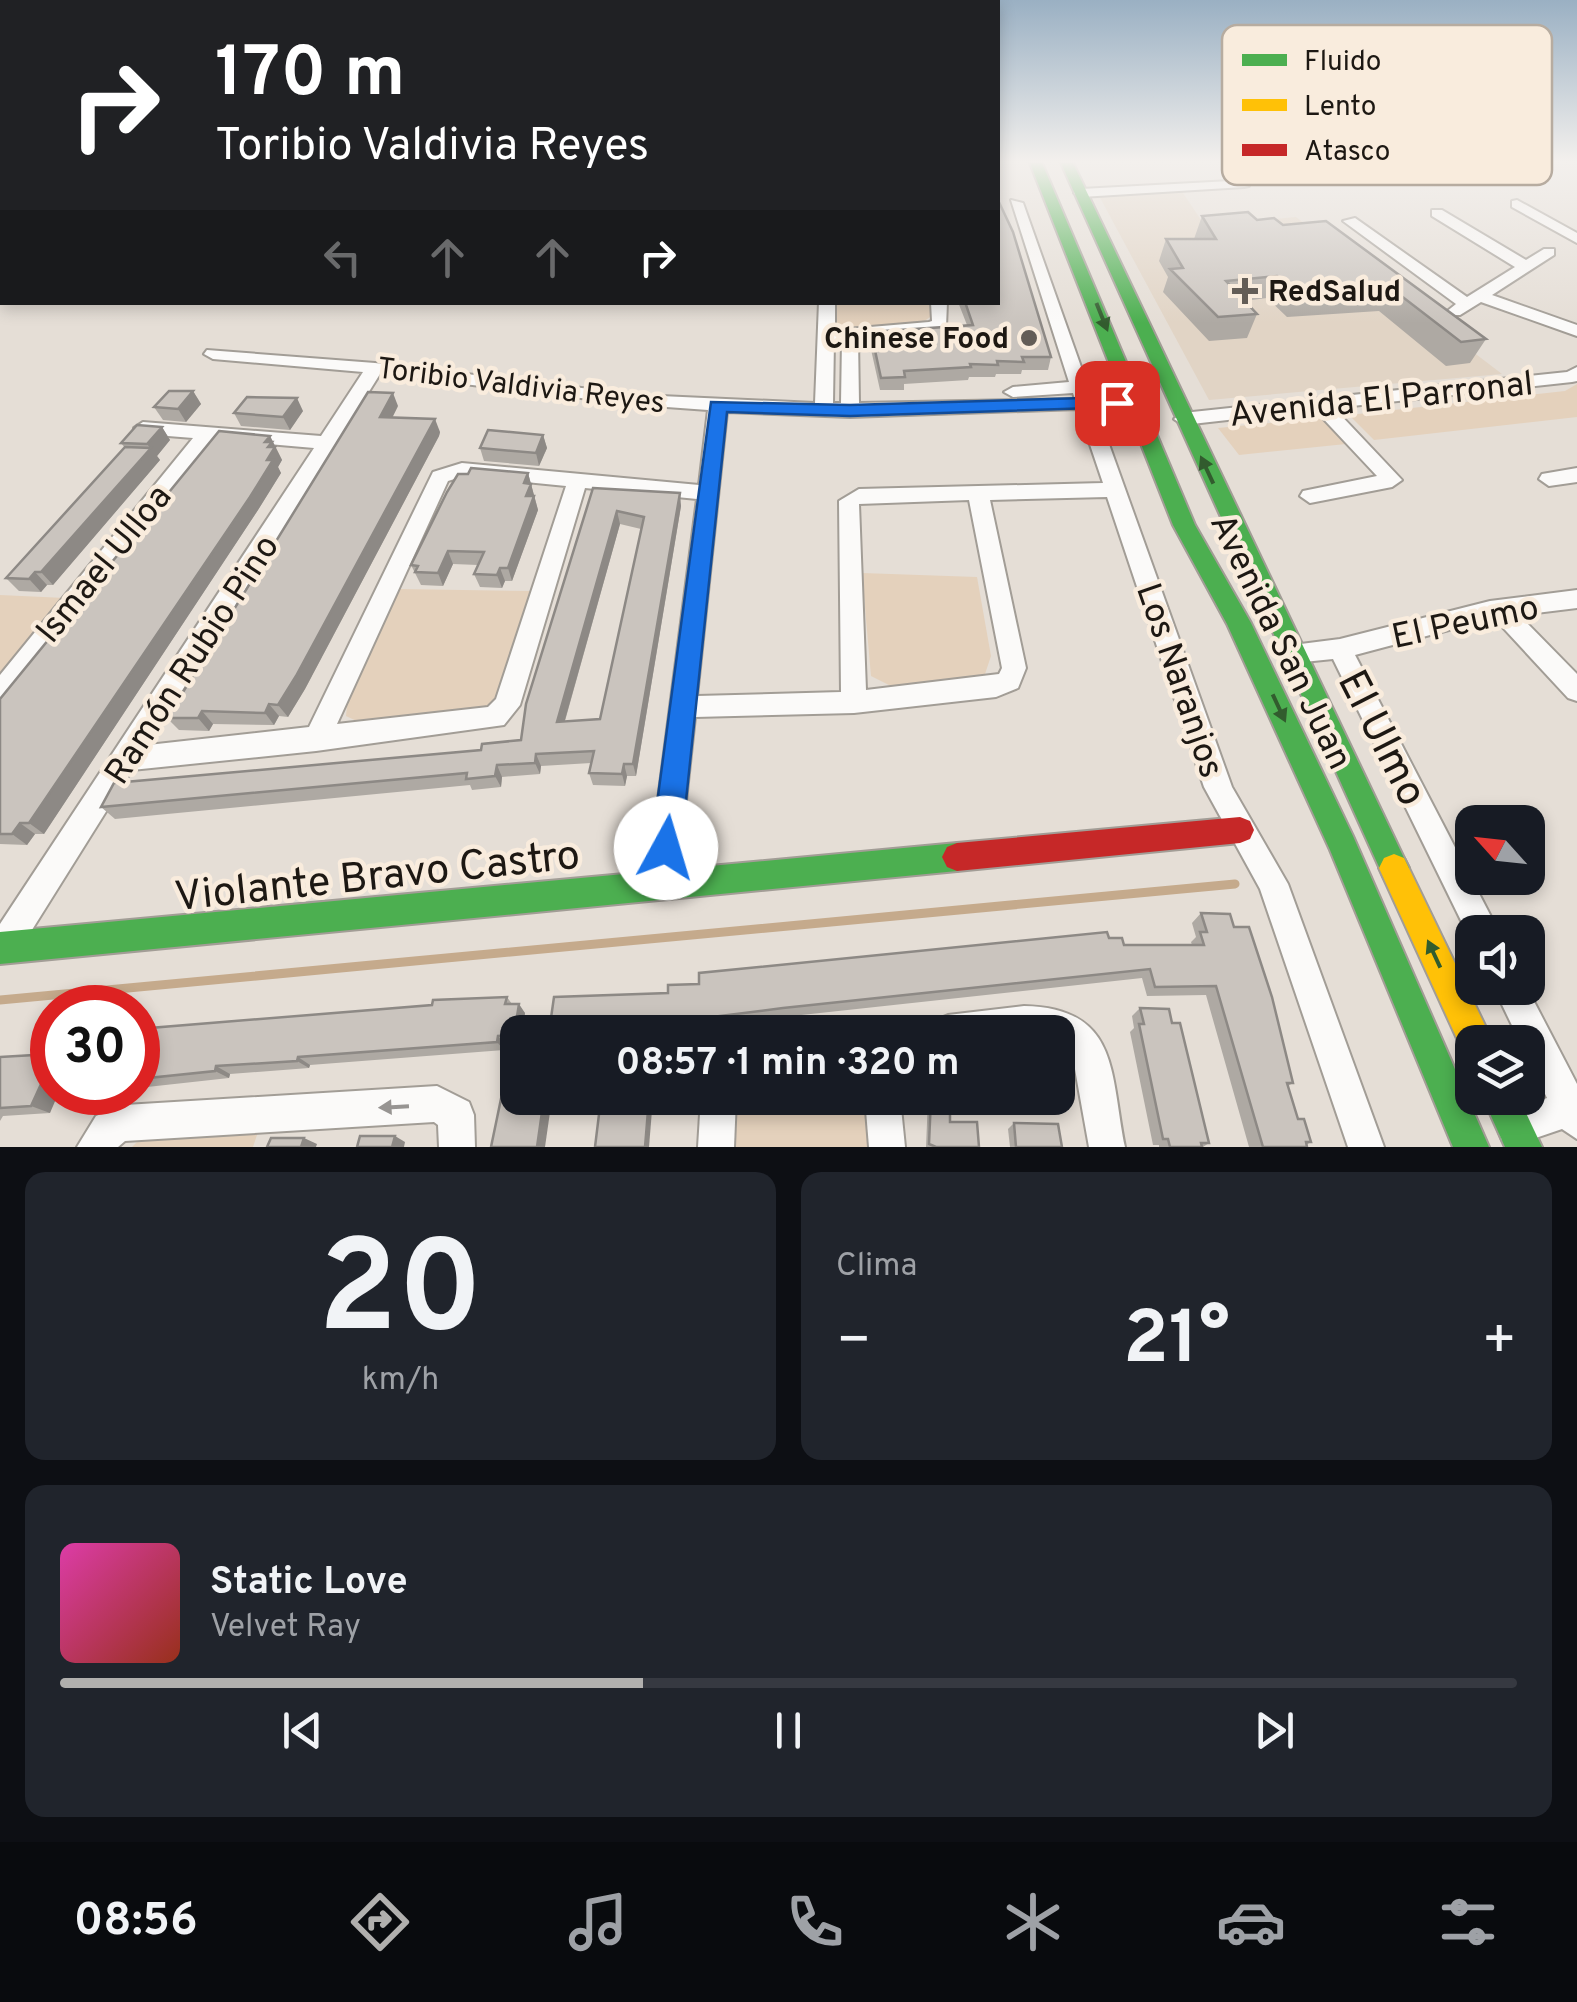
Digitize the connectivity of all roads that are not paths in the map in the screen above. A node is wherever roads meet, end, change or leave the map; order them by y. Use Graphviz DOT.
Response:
graph roads {
  1 [pos="1021,217"];
  2 [pos="1060,217"];
  3 [pos="1067,217"];
  4 [pos="1444,217"];
  5 [pos="1538,217"];
  6 [pos="1092,219"];
  7 [pos="1350,221"];
  8 [pos="1577,239"];
  9 [pos="1548,252"];
  10 [pos="1080,262"];
  11 [pos="1526,266"];
  12 [pos="1474,300"];
  13 [pos="827,305"];
  14 [pos="939,305"];
  15 [pos="1132,312"];
  16 [pos="1447,317"];
  17 [pos="1577,332"];
  18 [pos="850,334"];
  19 [pos="827,336"];
  20 [pos="214,354"];
  21 [pos="374,368"];
  22 [pos="1577,372"];
  23 [pos="1133,392"];
  24 [pos="1080,395"];
  25 [pos="1320,404"];
  26 [pos="718,406"];
  27 [pos="824,410"];
  28 [pos="850,411"];
  29 [pos="1183,420"];
  30 [pos="143,428"];
  31 [pos="207,433"];
  32 [pos="329,443"];
  33 [pos="1577,475"];
  34 [pos="1549,479"];
  35 [pos="577,482"];
  36 [pos="1115,490"];
  37 [pos="707,493"];
  38 [pos="978,494"];
  39 [pos="1310,496"];
  40 [pos="1577,598"];
  41 [pos="1499,608"];
  42 [pos="1340,649"];
  43 [pos="1294,653"];
  44 [pos="1577,691"];
  45 [pos="0,693"];
  46 [pos="854,702"];
  47 [pos="681,707"];
  48 [pos="316,740"];
  49 [pos="126,759"];
  50 [pos="1240,830"];
  51 [pos="662,884"];
  52 [pos="1473,915"];
  53 [pos="2,948"];
  54 [pos="1519,1005"];
  55 [pos="1468,1025"];
  56 [pos="1075,1032"];
  57 [pos="1575,1111"];
  58 [pos="717,1115"];
  59 [pos="884,1115"];
  60 [pos="1513,1124"];
  61 [pos="102,1138"];
  62 [pos="457,1147"];
  63 [pos="716,1147"];
  64 [pos="887,1147"];
  65 [pos="1107,1147"];
  66 [pos="1366,1147"];
  67 [pos="1471,1147"];
  1 -- 24 [label="street, Los Naranjos"];
  2 -- 10 [label="main road, Avenida San Juan"];
  3 -- 6 [label="main road"];
  4 -- 11 [label="street"];
  5 -- 8 [label="street"];
  6 -- 15 [label="main road, Avenida San Juan"];
  7 -- 12 [label="street"];
  9 -- 11 [label="street"];
  10 -- 15 [label="main road"];
  10 -- 23 [label="main road, Avenida San Juan, one-way"];
  11 -- 12 [label="street"];
  12 -- 16 [label="street"];
  12 -- 17 [label="street"];
  13 -- 19 [label="street"];
  14 -- 18 [label="street"];
  15 -- 29 [label="main road, Avenida San Juan"];
  18 -- 19 [label="street"];
  18 -- 28 [label="street"];
  19 -- 27 [label="street"];
  20 -- 21 [label="street, Toribio Valdivia Reyes"];
  21 -- 26 [label="street, Toribio Valdivia Reyes"];
  21 -- 32 [label="street, Ramón Rubio Pino"];
  22 -- 25 [label="street, Avenida El Parronal"];
  23 -- 24 [label="street, Toribio Valdivia Reyes"];
  23 -- 67 [label="main road, Avenida San Juan, one-way"];
  24 -- 28 [label="street, Toribio Valdivia Reyes"];
  24 -- 36 [label="street, Los Naranjos"];
  25 -- 29 [label="street, Avenida El Parronal"];
  25 -- 39 [label="street"];
  26 -- 27 [label="street, Toribio Valdivia Reyes"];
  26 -- 37 [label="street"];
  27 -- 28 [label="street, Toribio Valdivia Reyes"];
  43 -- 29 [label="main road, Avenida San Juan, one-way"];
  30 -- 31 [label="street, Ismael Ulloa"];
  31 -- 32 [label="street, Ismael Ulloa"];
  31 -- 45 [label="street, Ismael Ulloa"];
  32 -- 49 [label="street, Ramón Rubio Pino"];
  33 -- 34 [label="street"];
  35 -- 37 [label="street"];
  35 -- 48 [label="street"];
  35 -- 48 [label="street"];
  36 -- 38 [label="street"];
  36 -- 50 [label="street, Los Naranjos"];
  37 -- 47 [label="street"];
  38 -- 46 [label="street"];
  38 -- 46 [label="street"];
  40 -- 41 [label="street, El Peumo"];
  41 -- 42 [label="street, El Peumo"];
  41 -- 44 [label="street"];
  42 -- 43 [label="street, El Peumo"];
  42 -- 52 [label="street, El Ulmo"];
  55 -- 43 [label="main road, Avenida San Juan, one-way"];
  46 -- 47 [label="street"];
  47 -- 51 [label="street"];
  48 -- 49 [label="street"];
  49 -- 53 [label="street, Ramón Rubio Pino"];
  50 -- 51 [label="main road, Violante Bravo Castro"];
  50 -- 66 [label="street, Los Naranjos"];
  51 -- 53 [label="main road, Violante Bravo Castro"];
  54 -- 57 [label="street"];
  56 -- 65 [label="street"];
  57 -- 60 [label="street"];
  58 -- 63 [label="street"];
  59 -- 64 [label="street"];
  62 -- 61 [label="street, one-way"];
}
